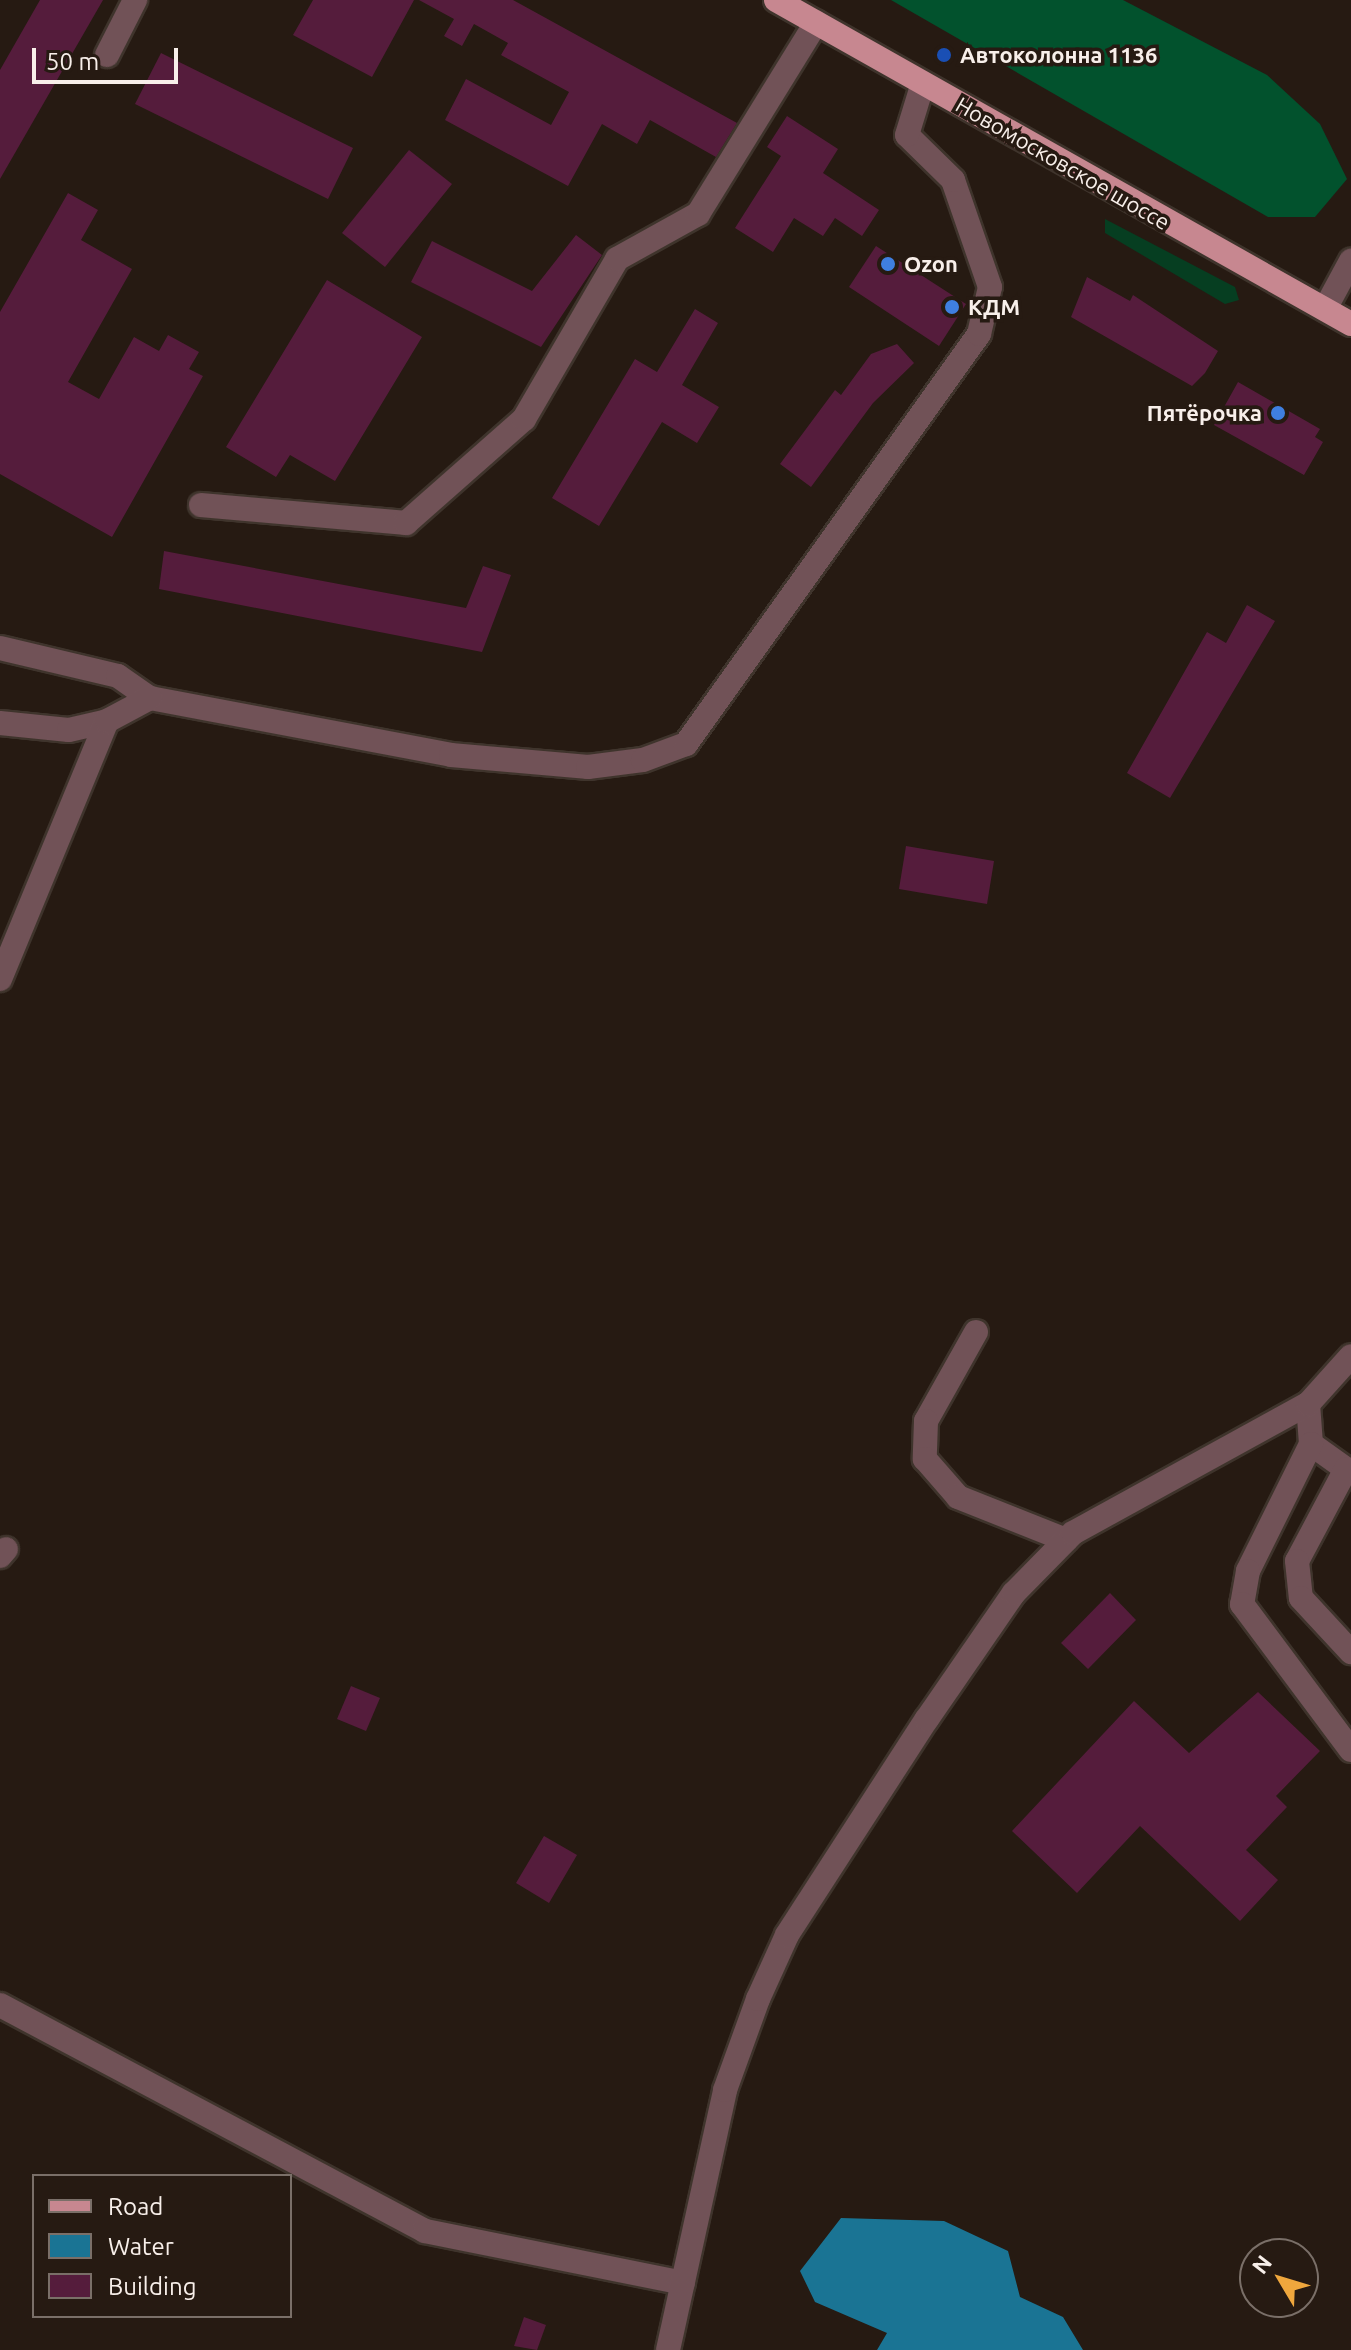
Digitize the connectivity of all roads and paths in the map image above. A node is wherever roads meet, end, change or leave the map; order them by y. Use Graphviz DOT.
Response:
graph roads {
  1 [pos="135,0"];
  2 [pos="776,0"];
  3 [pos="816,23"];
  4 [pos="107,55"];
  5 [pos="923,83"];
  6 [pos="1351,261"];
  7 [pos="1325,309"];
  8 [pos="1351,324"];
  9 [pos="201,505"];
  10 [pos="0,648"];
  11 [pos="150,698"];
  12 [pos="107,721"];
  13 [pos="0,723"];
  14 [pos="0,979"];
  15 [pos="976,1332"];
  16 [pos="1351,1356"];
  17 [pos="1308,1404"];
  18 [pos="1311,1444"];
  19 [pos="1349,1470"];
  20 [pos="1066,1540"];
  21 [pos="1351,1652"];
  22 [pos="1351,1750"];
  23 [pos="0,2005"];
  24 [pos="683,2283"];
  25 [pos="668,2350"];
  1 -- 4 [label="street"];
  2 -- 3 [label="main road, Новомосковское шоссе"];
  3 -- 5 [label="main road, Новомосковское шоссе"];
  3 -- 9 [label="street"];
  5 -- 7 [label="main road, Новомосковское шоссе"];
  5 -- 11 [label="street"];
  6 -- 7 [label="street"];
  7 -- 8 [label="main road, Новомосковское шоссе"];
  10 -- 11 [label="street"];
  11 -- 12 [label="street"];
  12 -- 13 [label="street"];
  12 -- 14 [label="street"];
  15 -- 20 [label="street"];
  16 -- 17 [label="street"];
  17 -- 18 [label="street"];
  17 -- 20 [label="street"];
  18 -- 19 [label="street"];
  18 -- 22 [label="street"];
  19 -- 21 [label="street"];
  20 -- 24 [label="street"];
  23 -- 24 [label="street"];
  24 -- 25 [label="street"];
}
